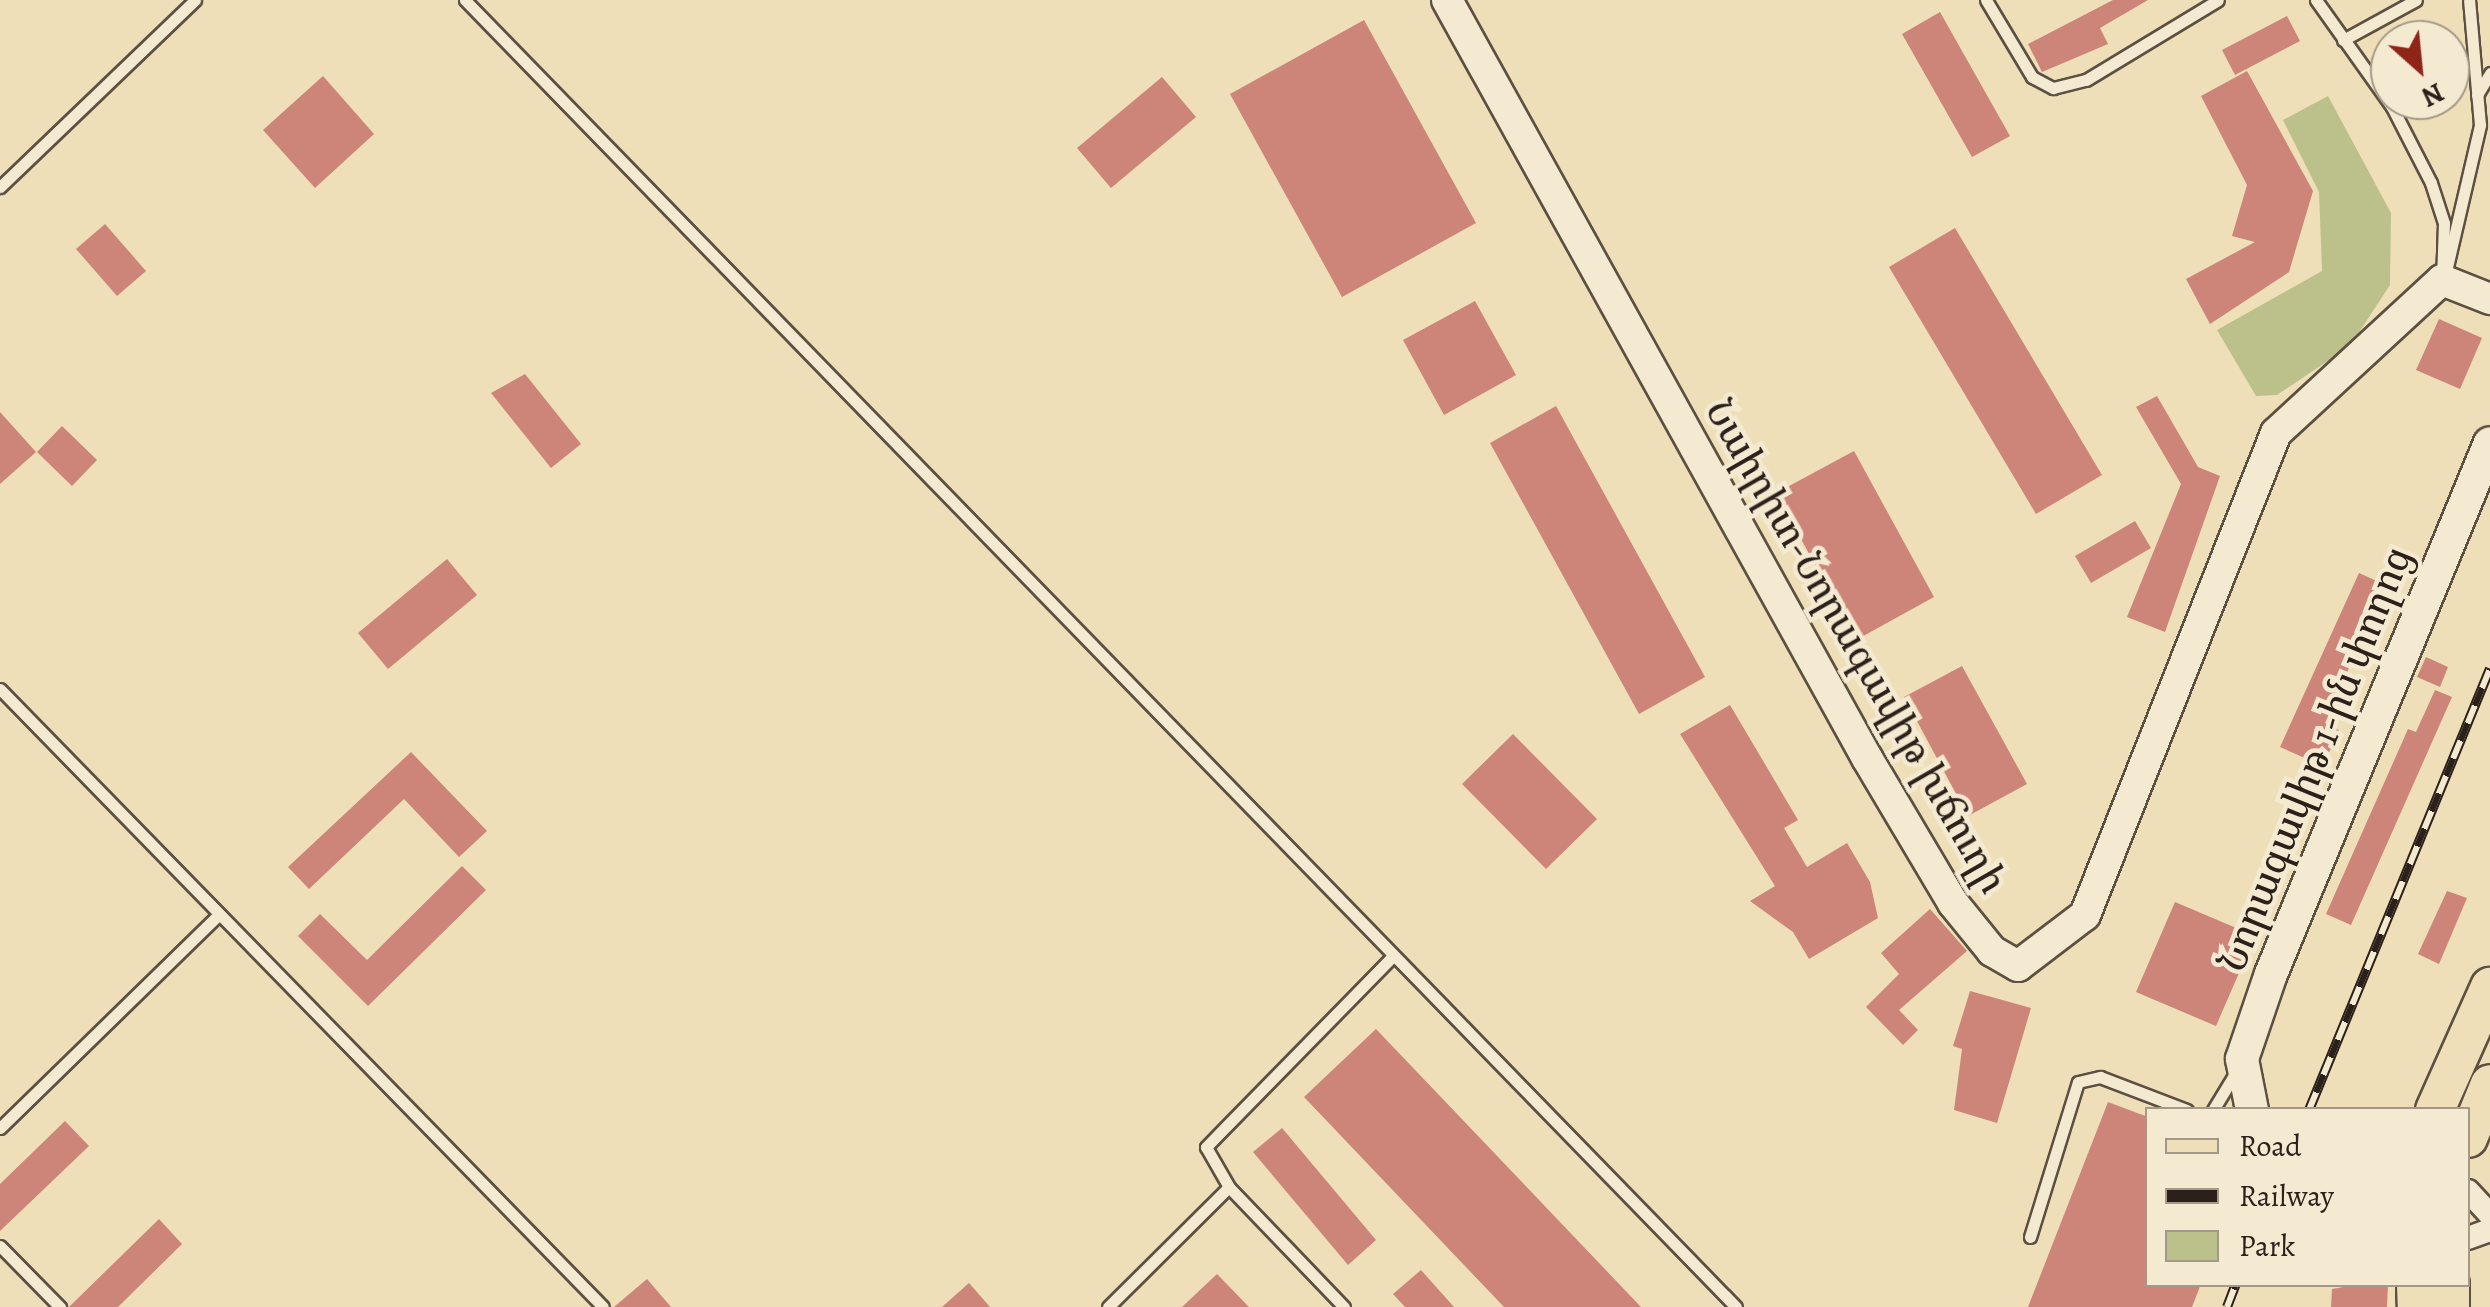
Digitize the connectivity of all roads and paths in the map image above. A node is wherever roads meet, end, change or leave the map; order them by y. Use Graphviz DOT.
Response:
graph roads {
  1 [pos="194,0"];
  2 [pos="465,0"];
  3 [pos="1446,0"];
  4 [pos="1986,0"];
  5 [pos="2218,0"];
  6 [pos="2316,0"];
  7 [pos="2416,0"];
  8 [pos="2469,0"];
  9 [pos="2343,40"];
  10 [pos="2490,73"];
  11 [pos="2478,95"];
  12 [pos="0,187"];
  13 [pos="2442,280"];
  14 [pos="2490,299"];
  15 [pos="2490,443"];
  16 [pos="0,689"];
  17 [pos="218,915"];
  18 [pos="1392,957"];
  19 [pos="2490,987"];
  20 [pos="2242,1058"];
  21 [pos="2490,1084"];
  22 [pos="2179,1107"];
  23 [pos="2215,1107"];
  24 [pos="2251,1107"];
  25 [pos="2436,1107"];
  26 [pos="0,1128"];
  27 [pos="2470,1133"];
  28 [pos="1229,1188"];
  29 [pos="2470,1194"];
  30 [pos="2490,1216"];
  31 [pos="2030,1237"];
  32 [pos="0,1246"];
  33 [pos="1727,1304"];
  34 [pos="60,1307"];
  35 [pos="603,1307"];
  36 [pos="1108,1307"];
  37 [pos="1344,1307"];
  1 -- 12 [label="lane"];
  2 -- 18 [label="lane"];
  3 -- 13 [label="street, Նաիրիտ-Նորագավիթ խճուղի"];
  4 -- 5 [label="lane"];
  6 -- 9 [label="lane"];
  7 -- 9 [label="lane"];
  8 -- 11 [label="lane"];
  9 -- 13 [label="lane"];
  10 -- 11 [label="lane"];
  11 -- 13 [label="lane"];
  13 -- 14 [label="street"];
  15 -- 20 [label="main road, Նորագավիթ 1-ին փողոց"];
  16 -- 17 [label="lane"];
  17 -- 26 [label="lane"];
  17 -- 35 [label="lane"];
  18 -- 28 [label="lane"];
  18 -- 33 [label="lane"];
  19 -- 25 [label="main road"];
  20 -- 23 [label="lane"];
  20 -- 24 [label="main road"];
  21 -- 27 [label="main road"];
  22 -- 31 [label="lane"];
  28 -- 36 [label="lane"];
  28 -- 37 [label="lane"];
  29 -- 30 [label="street"];
  32 -- 34 [label="lane"];
}
